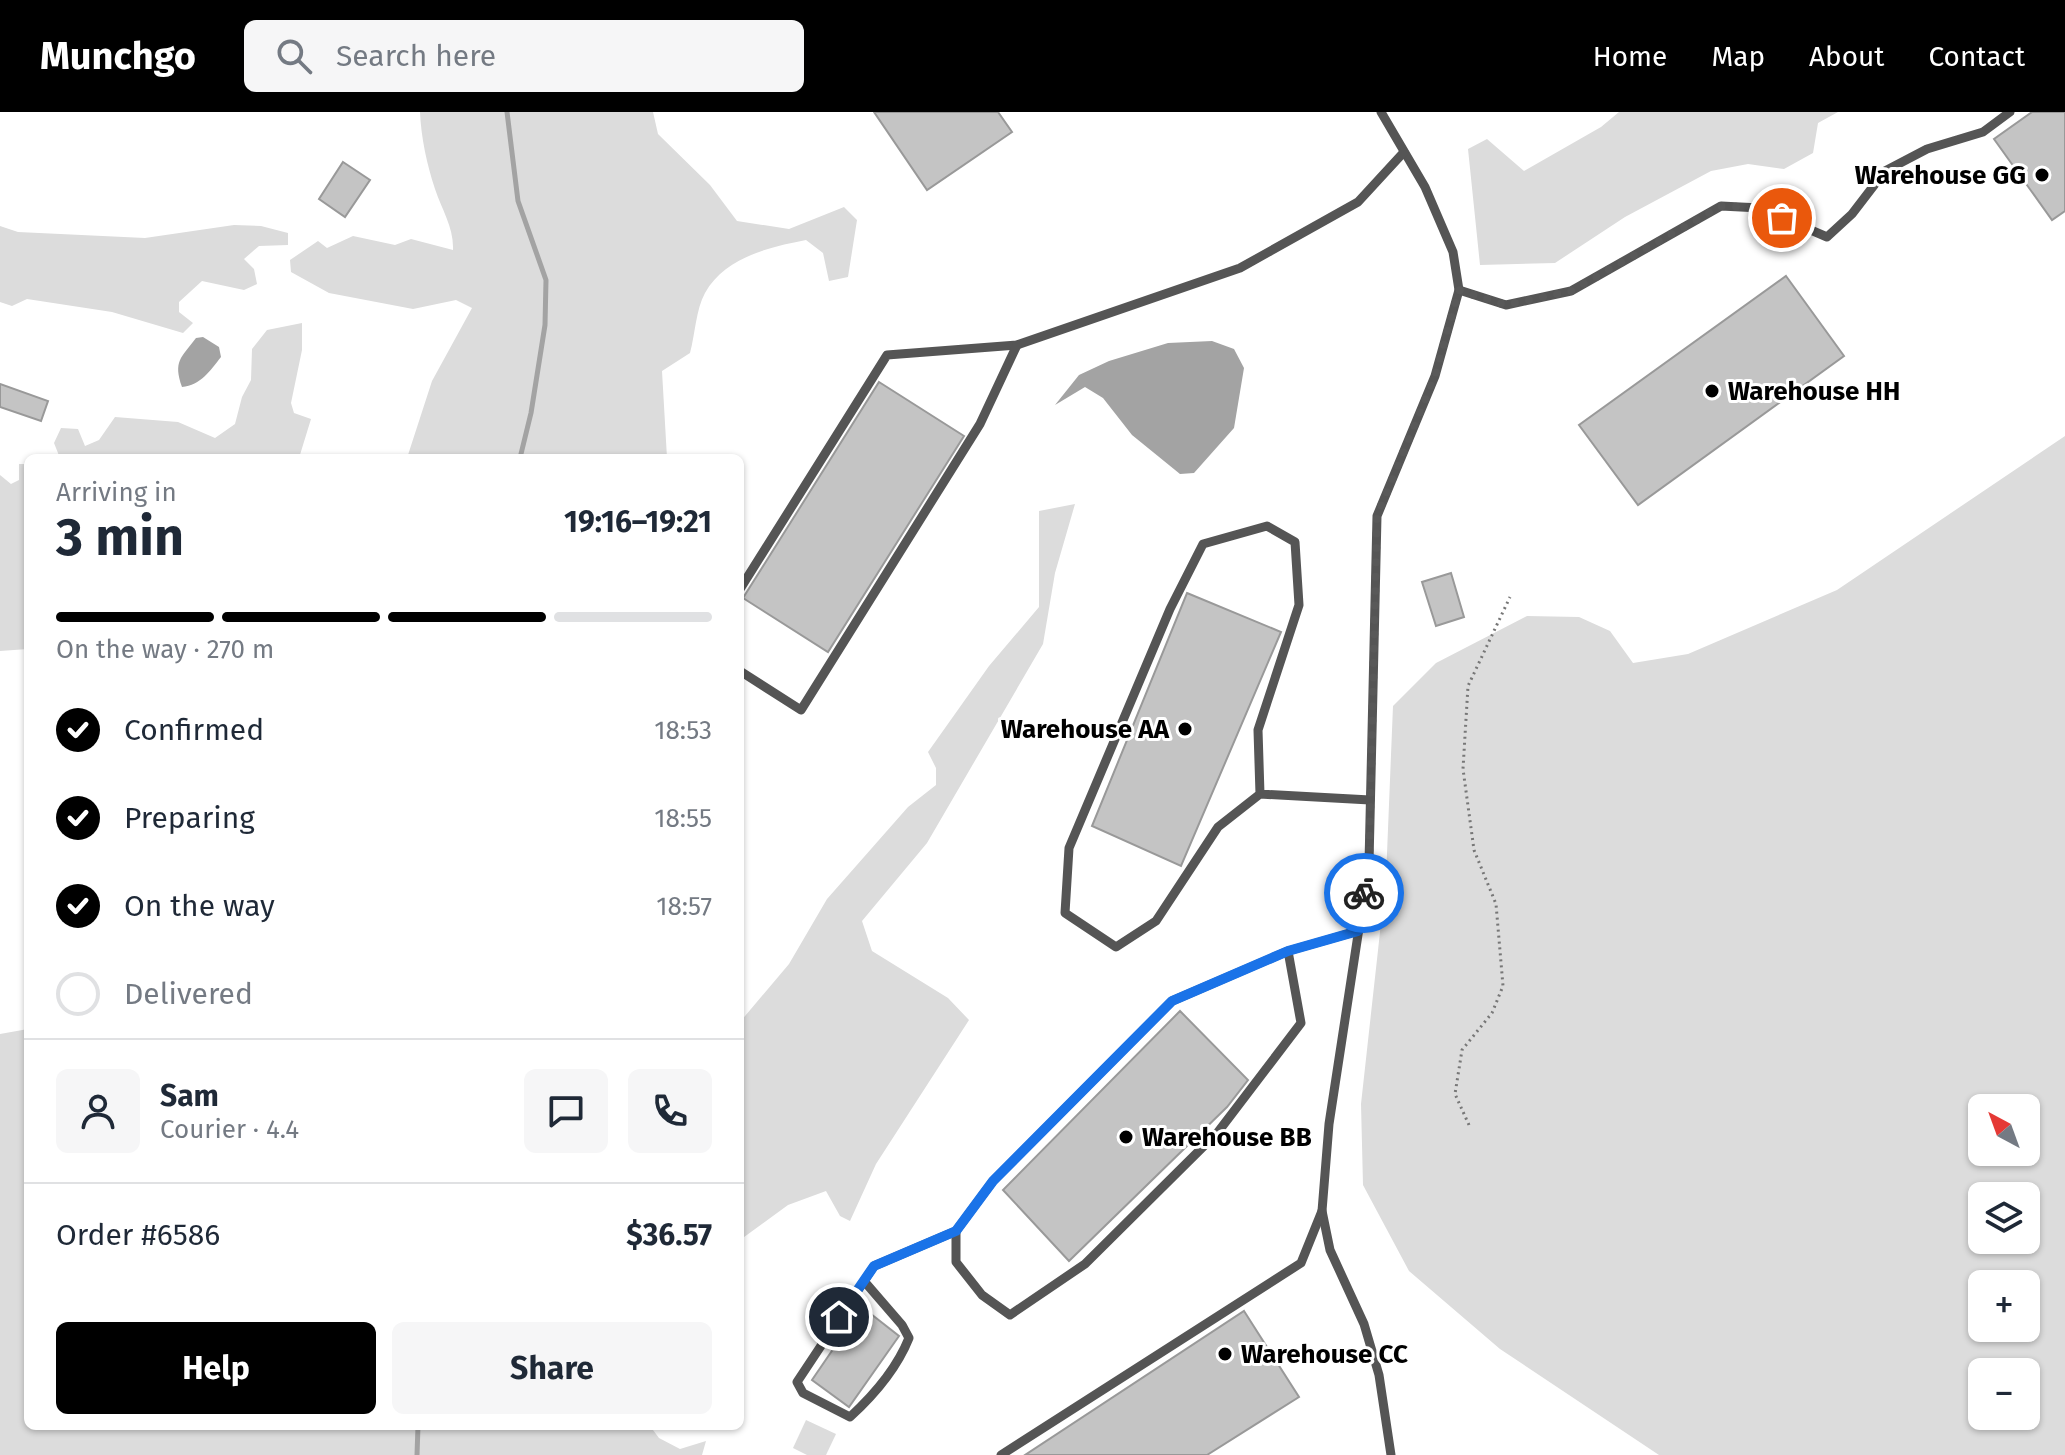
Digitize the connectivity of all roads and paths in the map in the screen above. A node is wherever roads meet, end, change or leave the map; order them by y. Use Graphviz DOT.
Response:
graph roads {
  1 [pos="1381,112"];
  2 [pos="2010,112"];
  3 [pos="1404,152"];
  4 [pos="1459,290"];
  5 [pos="1017,345"];
  6 [pos="744,583"];
  7 [pos="1510,597"];
  8 [pos="744,674"];
  9 [pos="1260,794"];
  10 [pos="1370,800"];
  11 [pos="1358,931"];
  12 [pos="1288,951"];
  13 [pos="1469,1125"];
  14 [pos="1322,1211"];
  15 [pos="956,1231"];
  16 [pos="864,1281"];
  17 [pos="1001,1455"];
  18 [pos="1391,1455"];
  1 -- 3 [label="lane"];
  2 -- 4 [label="lane"];
  3 -- 4 [label="lane"];
  3 -- 5 [label="lane"];
  4 -- 10 [label="lane"];
  5 -- 6 [label="lane"];
  5 -- 8 [label="lane"];
  7 -- 13 [label="path"];
  9 -- 9 [label="lane"];
  9 -- 10 [label="lane"];
  10 -- 11 [label="lane"];
  11 -- 12 [label="lane"];
  11 -- 14 [label="lane"];
  12 -- 15 [label="lane"];
  12 -- 15 [label="lane"];
  14 -- 17 [label="lane"];
  14 -- 18 [label="lane"];
  15 -- 16 [label="lane"];
  16 -- 16 [label="lane"];
}
